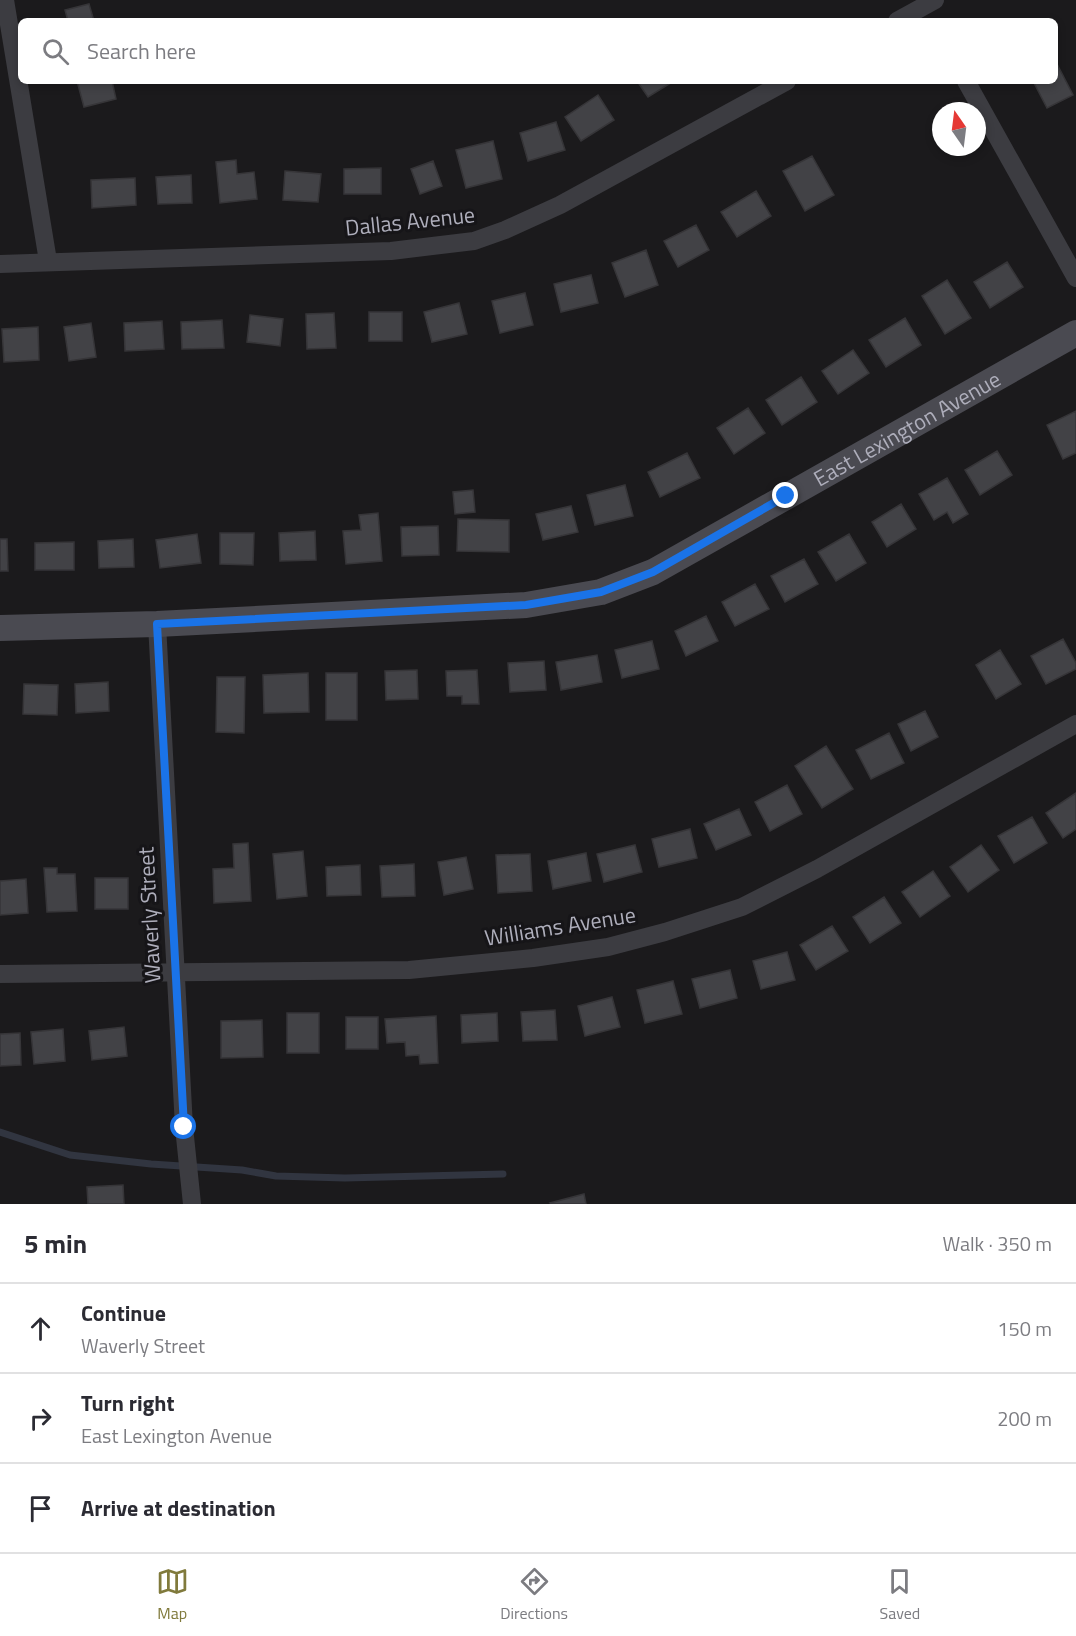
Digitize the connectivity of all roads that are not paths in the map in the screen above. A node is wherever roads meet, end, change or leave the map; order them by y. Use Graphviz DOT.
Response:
graph roads {
  1 [pos="5,0"];
  2 [pos="928,7"];
  3 [pos="904,18"];
  4 [pos="18,79"];
  5 [pos="19,84"];
  6 [pos="782,84"];
  7 [pos="968,84"];
  8 [pos="48,261"];
  9 [pos="0,264"];
  10 [pos="1076,278"];
  11 [pos="1076,333"];
  12 [pos="157,624"];
  13 [pos="0,628"];
  14 [pos="1076,724"];
  15 [pos="0,974"];
  16 [pos="176,974"];
  17 [pos="192,1204"];
  1 -- 4 [label="street"];
  2 -- 3 [label="street"];
  5 -- 8 [label="street"];
  6 -- 8 [label="street, Dallas Avenue"];
  7 -- 10 [label="street"];
  8 -- 9 [label="street, Dallas Avenue"];
  11 -- 12 [label="main road, East Lexington Avenue"];
  12 -- 13 [label="main road, East Lexington Avenue"];
  12 -- 16 [label="street, Waverly Street"];
  14 -- 16 [label="street, Williams Avenue"];
  15 -- 16 [label="street, Williams Avenue"];
  16 -- 17 [label="street, Waverly Street"];
}
